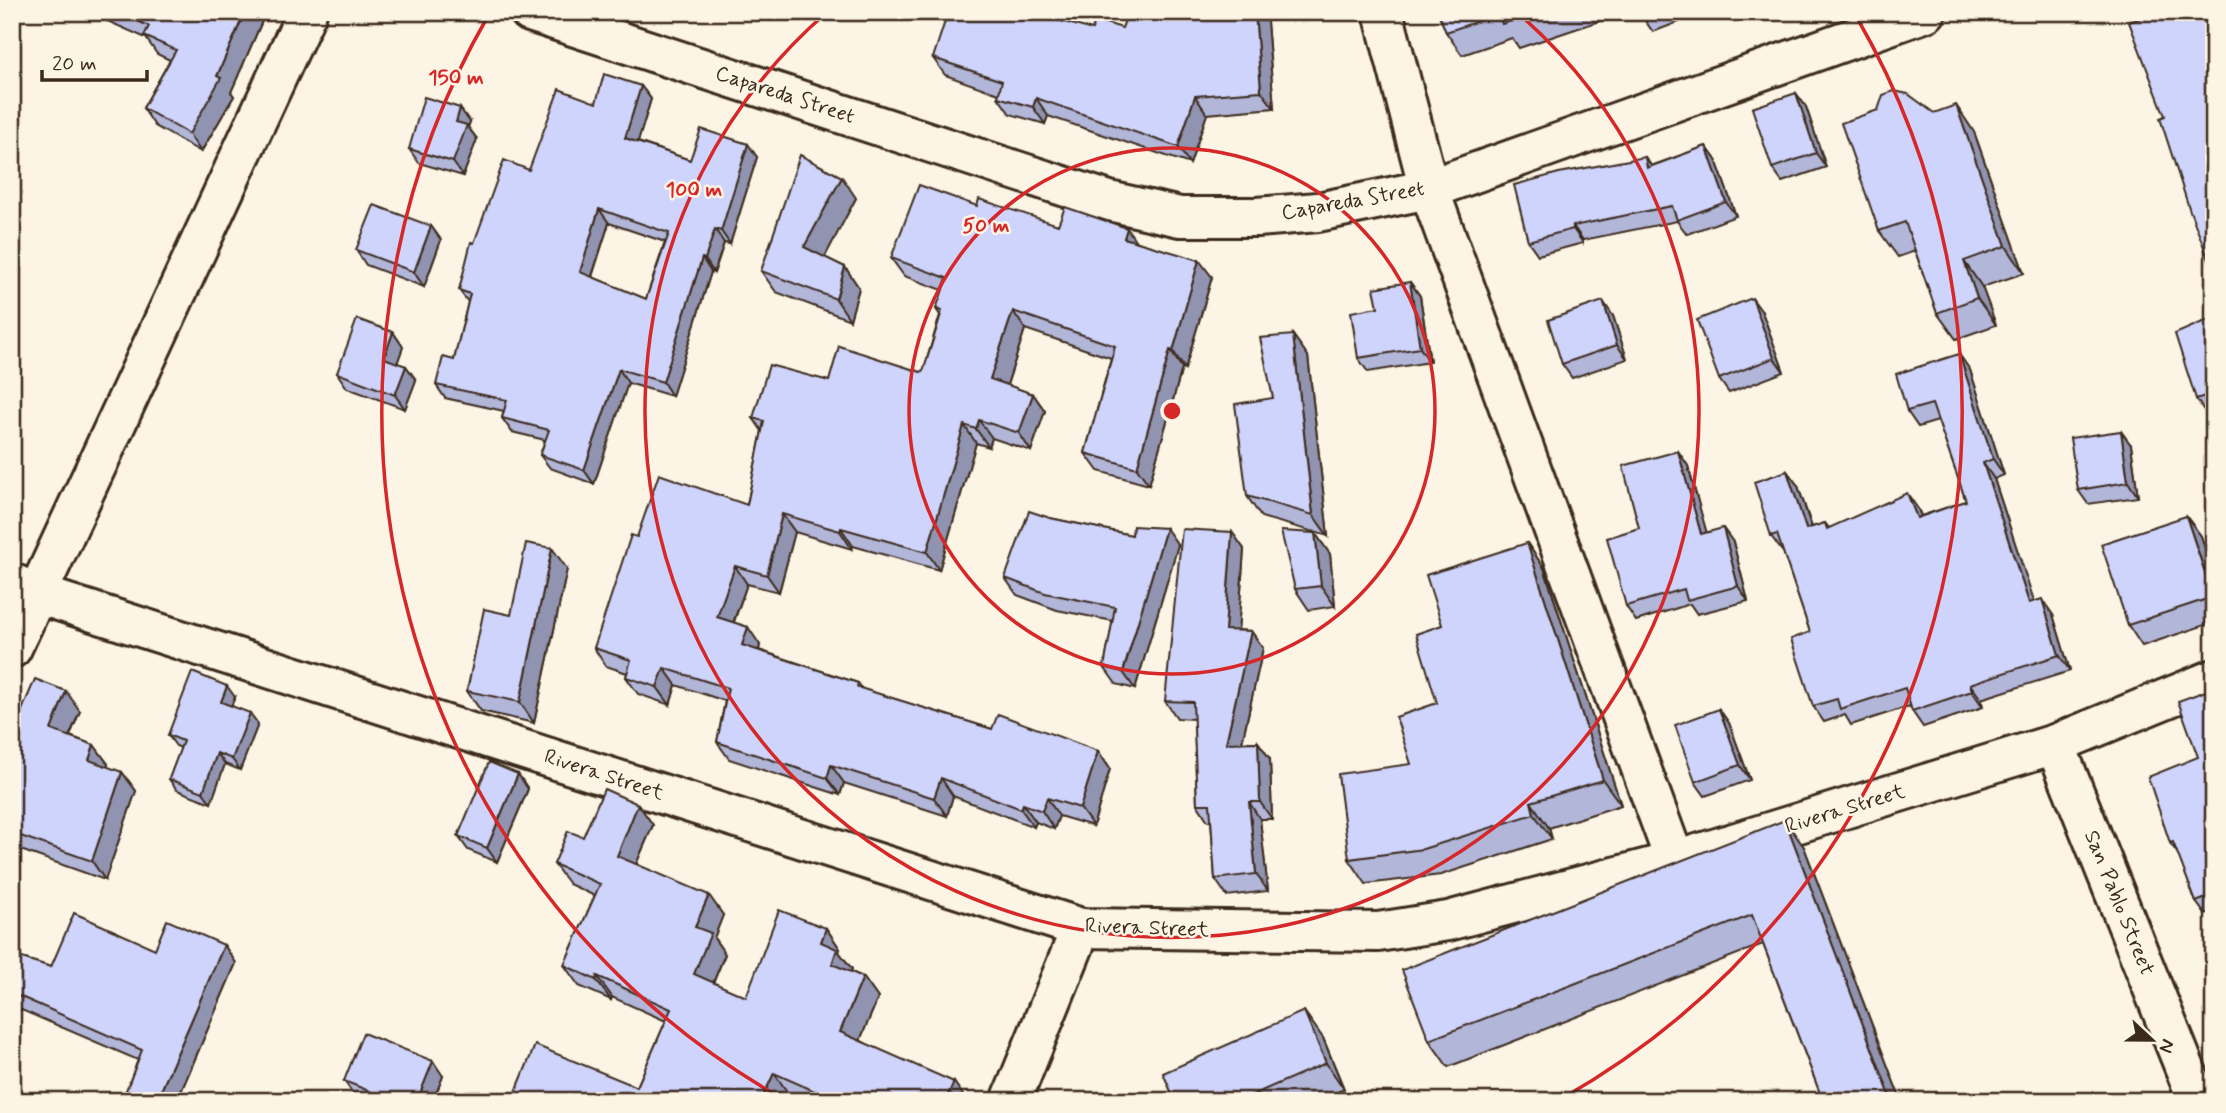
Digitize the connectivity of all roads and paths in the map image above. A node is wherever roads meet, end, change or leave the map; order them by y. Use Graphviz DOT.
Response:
graph roads {
  1 [pos="307,12"];
  2 [pos="530,12"];
  3 [pos="1383,12"];
  4 [pos="1926,12"];
  5 [pos="1429,189"];
  6 [pos="25,588"];
  7 [pos="12,648"];
  8 [pos="2214,679"];
  9 [pos="2055,744"];
  10 [pos="1675,860"];
  11 [pos="1081,928"];
  12 [pos="1011,1101"];
  13 [pos="2198,1101"];
  1 -- 6 [label="street"];
  2 -- 5 [label="street, Capareda Street"];
  3 -- 5 [label="street"];
  4 -- 5 [label="street, Capareda Street"];
  5 -- 10 [label="street"];
  6 -- 7 [label="street"];
  6 -- 11 [label="street, Rivera Street"];
  8 -- 9 [label="street, Rivera Street"];
  9 -- 10 [label="street, Rivera Street"];
  9 -- 13 [label="street, San Pablo Street"];
  10 -- 11 [label="street, Rivera Street"];
  11 -- 12 [label="street"];
}
